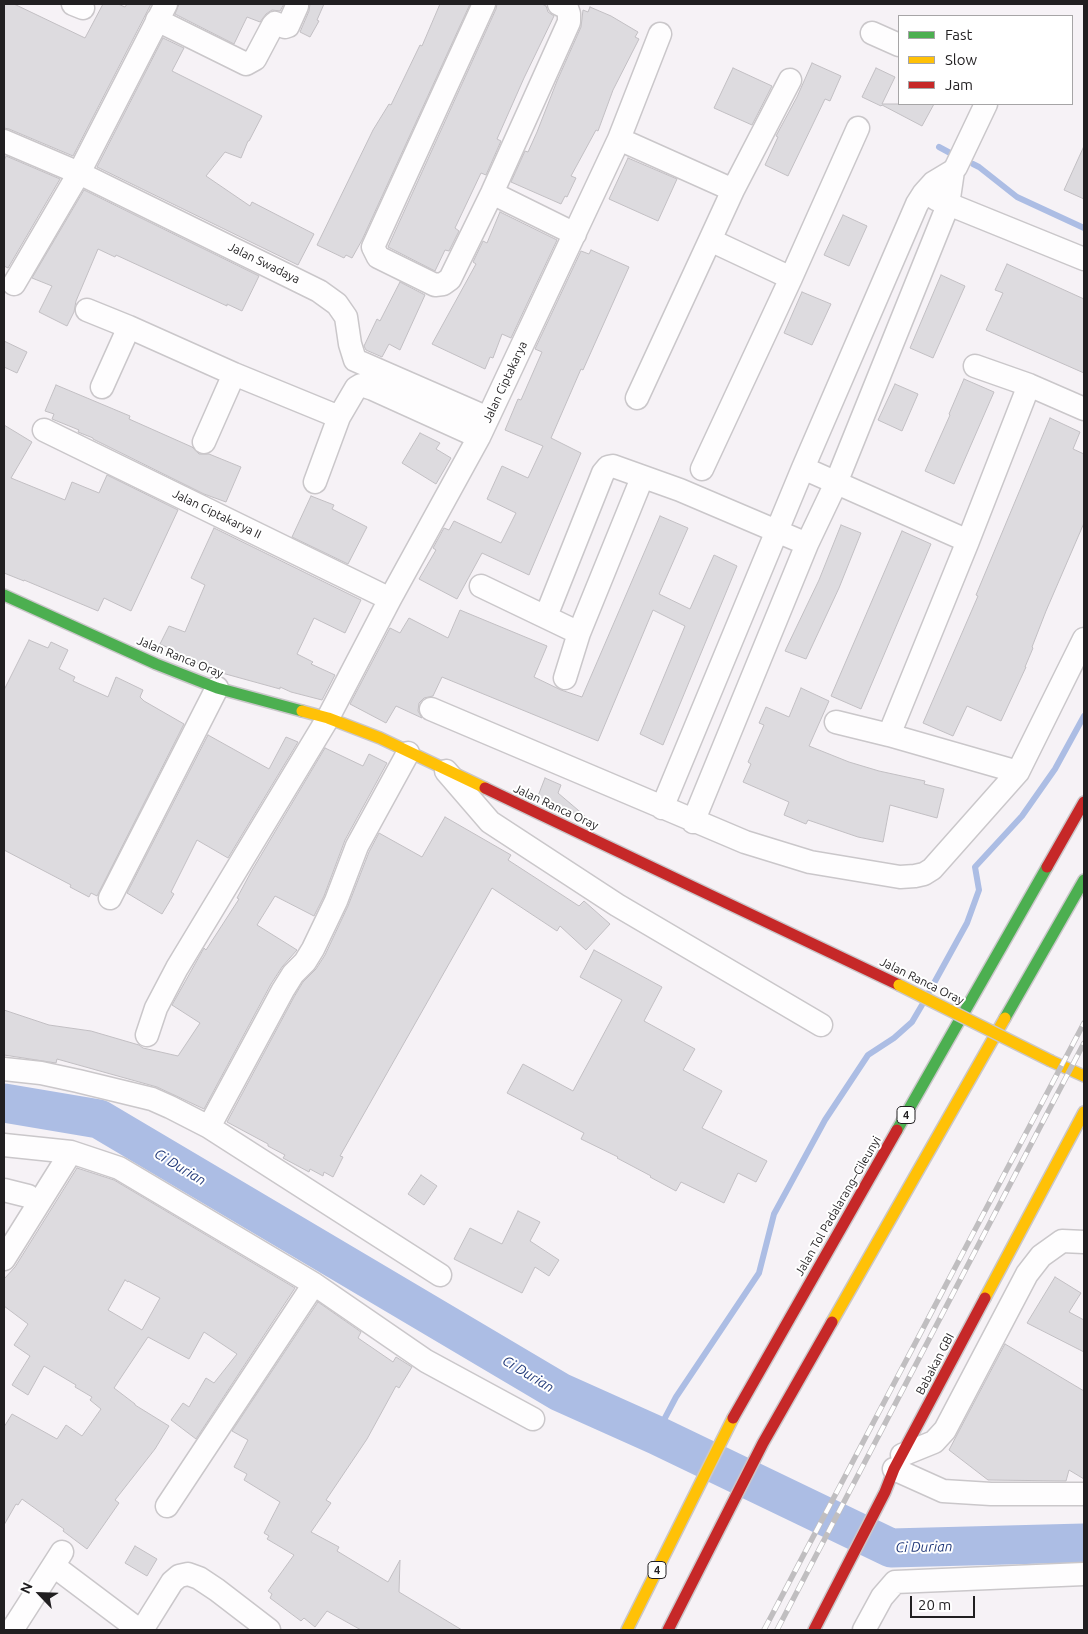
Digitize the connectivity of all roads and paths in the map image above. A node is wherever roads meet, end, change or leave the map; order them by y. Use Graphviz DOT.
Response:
graph roads {
  1 [pos="484,4"];
  2 [pos="559,4"];
  3 [pos="297,6"];
  4 [pos="161,12"];
  5 [pos="872,33"];
  6 [pos="660,34"];
  7 [pos="898,44"];
  8 [pos="790,80"];
  9 [pos="986,105"];
  10 [pos="858,128"];
  11 [pos="618,139"];
  12 [pos="4,140"];
  13 [pos="953,171"];
  14 [pos="78,173"];
  15 [pos="734,190"];
  16 [pos="492,193"];
  17 [pos="924,193"];
  18 [pos="948,205"];
  19 [pos="576,234"];
  20 [pos="710,240"];
  21 [pos="1084,259"];
  22 [pos="791,278"];
  23 [pos="14,284"];
  24 [pos="87,310"];
  25 [pos="129,327"];
  26 [pos="975,366"];
  27 [pos="234,374"];
  28 [pos="1029,386"];
  29 [pos="102,387"];
  30 [pos="637,398"];
  31 [pos="1084,409"];
  32 [pos="339,417"];
  33 [pos="483,428"];
  34 [pos="44,430"];
  35 [pos="204,442"];
  36 [pos="803,468"];
  37 [pos="702,469"];
  38 [pos="642,478"];
  39 [pos="315,482"];
  40 [pos="836,483"];
  41 [pos="777,531"];
  42 [pos="968,541"];
  43 [pos="807,544"];
  44 [pos="481,586"];
  45 [pos="4,594"];
  46 [pos="390,598"];
  47 [pos="546,616"];
  48 [pos="579,633"];
  49 [pos="1084,639"];
  50 [pos="564,678"];
  51 [pos="217,688"];
  52 [pos="431,709"];
  53 [pos="328,718"];
  54 [pos="836,722"];
  55 [pos="890,735"];
  56 [pos="408,753"];
  57 [pos="446,770"];
  58 [pos="1018,772"];
  59 [pos="1084,802"];
  60 [pos="662,808"];
  61 [pos="694,822"];
  62 [pos="1084,880"];
  63 [pos="110,898"];
  64 [pos="821,1025"];
  65 [pos="147,1035"];
  66 [pos="4,1069"];
  67 [pos="1084,1076"];
  68 [pos="1084,1112"];
  69 [pos="209,1128"];
  70 [pos="4,1145"];
  71 [pos="71,1152"];
  72 [pos="4,1190"];
  73 [pos="28,1196"];
  74 [pos="1084,1242"];
  75 [pos="4,1259"];
  76 [pos="440,1274"];
  77 [pos="314,1284"];
  78 [pos="533,1418"];
  79 [pos="898,1462"];
  80 [pos="1084,1494"];
  81 [pos="166,1506"];
  82 [pos="1084,1574"];
  83 [pos="14,1627"];
  84 [pos="140,1630"];
  85 [pos="269,1630"];
  86 [pos="627,1630"];
  87 [pos="668,1630"];
  88 [pos="814,1630"];
  89 [pos="864,1630"];
  1 -- 16 [label="street"];
  2 -- 16 [label="street"];
  3 -- 4 [label="street"];
  4 -- 14 [label="street"];
  5 -- 7 [label="street"];
  6 -- 11 [label="street, Jalan Ciptakarya"];
  8 -- 15 [label="street"];
  9 -- 13 [label="street"];
  10 -- 22 [label="street"];
  11 -- 15 [label="street"];
  11 -- 19 [label="street, Jalan Ciptakarya"];
  12 -- 14 [label="street, Jalan Swadaya"];
  13 -- 17 [label="street"];
  13 -- 18 [label="street"];
  14 -- 23 [label="street"];
  14 -- 33 [label="street, Jalan Swadaya"];
  15 -- 20 [label="street"];
  16 -- 19 [label="street"];
  17 -- 18 [label="street"];
  17 -- 36 [label="street"];
  18 -- 21 [label="street"];
  18 -- 40 [label="street"];
  19 -- 33 [label="street, Jalan Ciptakarya"];
  20 -- 22 [label="street"];
  20 -- 30 [label="street"];
  22 -- 37 [label="street"];
  24 -- 25 [label="street"];
  25 -- 27 [label="street"];
  25 -- 29 [label="street"];
  26 -- 28 [label="street"];
  27 -- 32 [label="street"];
  27 -- 35 [label="street"];
  28 -- 31 [label="street"];
  28 -- 42 [label="street"];
  32 -- 33 [label="street"];
  32 -- 39 [label="street"];
  33 -- 46 [label="street, Jalan Ciptakarya"];
  34 -- 46 [label="street, Jalan Ciptakarya II"];
  36 -- 40 [label="street"];
  36 -- 41 [label="street"];
  38 -- 41 [label="street"];
  38 -- 47 [label="street"];
  38 -- 48 [label="street"];
  40 -- 42 [label="street"];
  40 -- 43 [label="street"];
  41 -- 43 [label="street"];
  41 -- 60 [label="street"];
  42 -- 55 [label="street"];
  43 -- 61 [label="street"];
  44 -- 47 [label="street"];
  45 -- 51 [label="main road, Jalan Ranca Oray"];
  46 -- 53 [label="street, Jalan Ciptakarya"];
  47 -- 48 [label="street"];
  48 -- 50 [label="street"];
  49 -- 58 [label="street"];
  51 -- 53 [label="main road, Jalan Ranca Oray"];
  51 -- 63 [label="street"];
  52 -- 60 [label="street"];
  53 -- 56 [label="main road, Jalan Ranca Oray"];
  53 -- 65 [label="street, Jalan Ciptakarya"];
  54 -- 55 [label="street"];
  55 -- 58 [label="street"];
  56 -- 57 [label="main road, Jalan Ranca Oray"];
  56 -- 69 [label="street"];
  57 -- 64 [label="street"];
  57 -- 67 [label="main road, Jalan Ranca Oray, bridge"];
  58 -- 61 [label="street"];
  59 -- 86 [label="main road, Jalan Tol Padalarang–Cileunyi / 4"];
  60 -- 61 [label="street"];
  62 -- 87 [label="main road"];
  66 -- 69 [label="street"];
  68 -- 79 [label="main road, Babakan GBI"];
  69 -- 76 [label="street"];
  70 -- 71 [label="street"];
  71 -- 75 [label="street"];
  71 -- 77 [label="street"];
  72 -- 73 [label="street"];
  74 -- 79 [label="street"];
  77 -- 78 [label="street"];
  77 -- 81 [label="street"];
  79 -- 80 [label="street"];
  79 -- 88 [label="main road, Babakan GBI"];
  82 -- 89 [label="street"];
  83 -- 84 [label="street"];
  84 -- 85 [label="street"];
}
